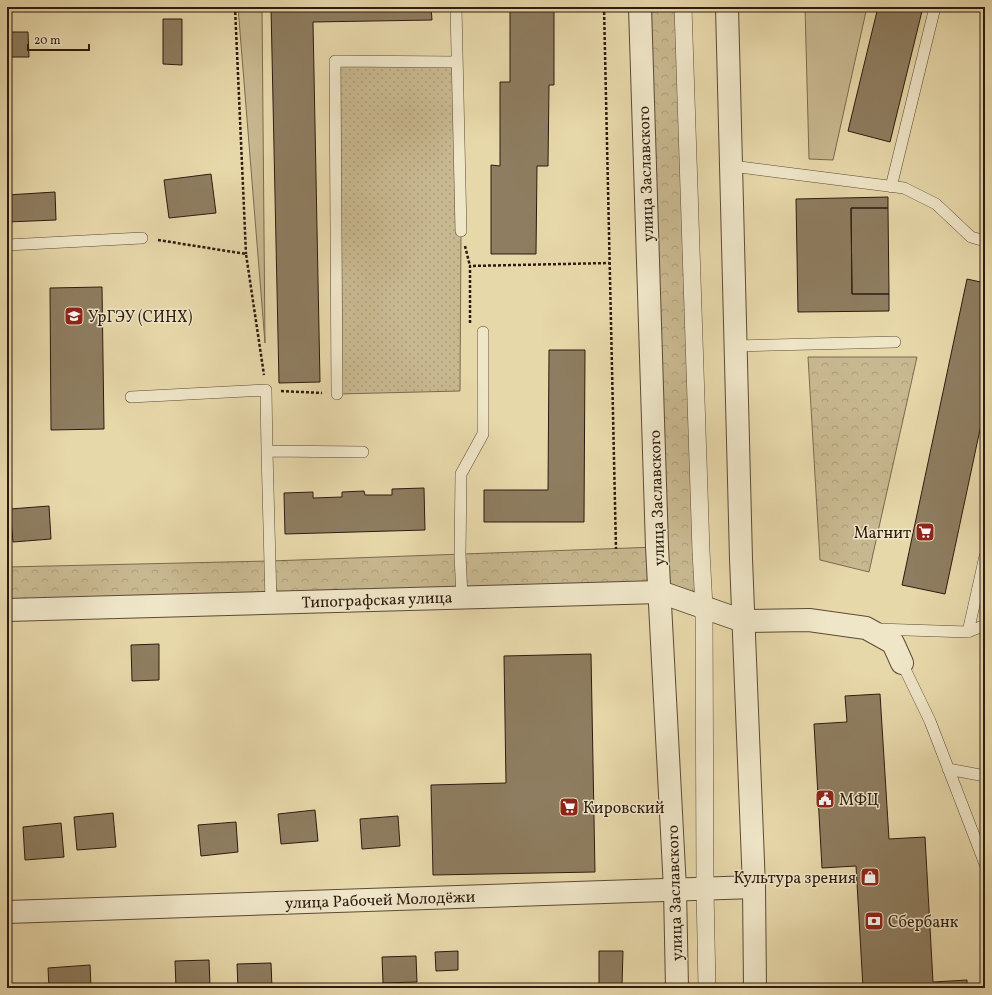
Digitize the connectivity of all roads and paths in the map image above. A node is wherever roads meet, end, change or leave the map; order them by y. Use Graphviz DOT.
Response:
graph roads {
  1 [pos="235,7"];
  2 [pos="456,7"];
  3 [pos="604,7"];
  4 [pos="640,7"];
  5 [pos="683,7"];
  6 [pos="727,7"];
  7 [pos="935,7"];
  8 [pos="457,62"];
  9 [pos="732,166"];
  10 [pos="890,187"];
  11 [pos="461,231"];
  12 [pos="142,238"];
  13 [pos="985,241"];
  14 [pos="7,245"];
  15 [pos="246,254"];
  16 [pos="609,263"];
  17 [pos="470,266"];
  18 [pos="483,332"];
  19 [pos="895,342"];
  20 [pos="736,346"];
  21 [pos="266,390"];
  22 [pos="337,394"];
  23 [pos="130,397"];
  24 [pos="267,451"];
  25 [pos="363,452"];
  26 [pos="616,549"];
  27 [pos="985,556"];
  28 [pos="660,592"];
  29 [pos="462,597"];
  30 [pos="271,602"];
  31 [pos="704,607"];
  32 [pos="7,610"];
  33 [pos="743,621"];
  34 [pos="985,624"];
  35 [pos="866,628"];
  36 [pos="968,632"];
  37 [pos="902,663"];
  38 [pos="948,769"];
  39 [pos="985,776"];
  40 [pos="985,864"];
  41 [pos="754,887"];
  42 [pos="674,889"];
  43 [pos="705,889"];
  44 [pos="7,912"];
  45 [pos="677,988"];
  46 [pos="707,988"];
  47 [pos="755,988"];
  1 -- 15 [label="path"];
  2 -- 8 [label="lane"];
  3 -- 16 [label="path"];
  4 -- 28 [label="street, улица Заславского"];
  5 -- 31 [label="street, улица Заславского"];
  6 -- 9 [label="street"];
  7 -- 10 [label="lane"];
  8 -- 11 [label="lane"];
  8 -- 22 [label="lane"];
  9 -- 10 [label="lane"];
  9 -- 20 [label="street"];
  10 -- 13 [label="lane"];
  11 -- 17 [label="path"];
  12 -- 14 [label="lane"];
  12 -- 15 [label="path"];
  15 -- 21 [label="path"];
  16 -- 17 [label="path"];
  16 -- 26 [label="path"];
  17 -- 18 [label="path"];
  18 -- 29 [label="lane"];
  19 -- 20 [label="lane"];
  20 -- 33 [label="street"];
  21 -- 22 [label="path"];
  21 -- 23 [label="lane"];
  21 -- 24 [label="lane"];
  24 -- 25 [label="lane"];
  24 -- 30 [label="lane"];
  27 -- 36 [label="lane"];
  28 -- 29 [label="street, Типографская улица"];
  28 -- 31 [label="street, Типографская улица"];
  28 -- 42 [label="street, улица Заславского"];
  29 -- 30 [label="street, Типографская улица"];
  30 -- 32 [label="street, Типографская улица"];
  31 -- 33 [label="street, Типографская улица"];
  31 -- 43 [label="street, улица Заславского"];
  33 -- 35 [label="street"];
  33 -- 41 [label="street"];
  34 -- 36 [label="lane"];
  35 -- 36 [label="lane"];
  35 -- 37 [label="street"];
  37 -- 38 [label="lane"];
  38 -- 39 [label="lane"];
  38 -- 40 [label="lane"];
  41 -- 43 [label="street, улица Рабочей Молодёжи"];
  41 -- 47 [label="street"];
  42 -- 43 [label="street, улица Рабочей Молодёжи"];
  42 -- 44 [label="street, улица Рабочей Молодёжи"];
  42 -- 45 [label="street, улица Заславского"];
  43 -- 46 [label="street, улица Заславского"];
}
